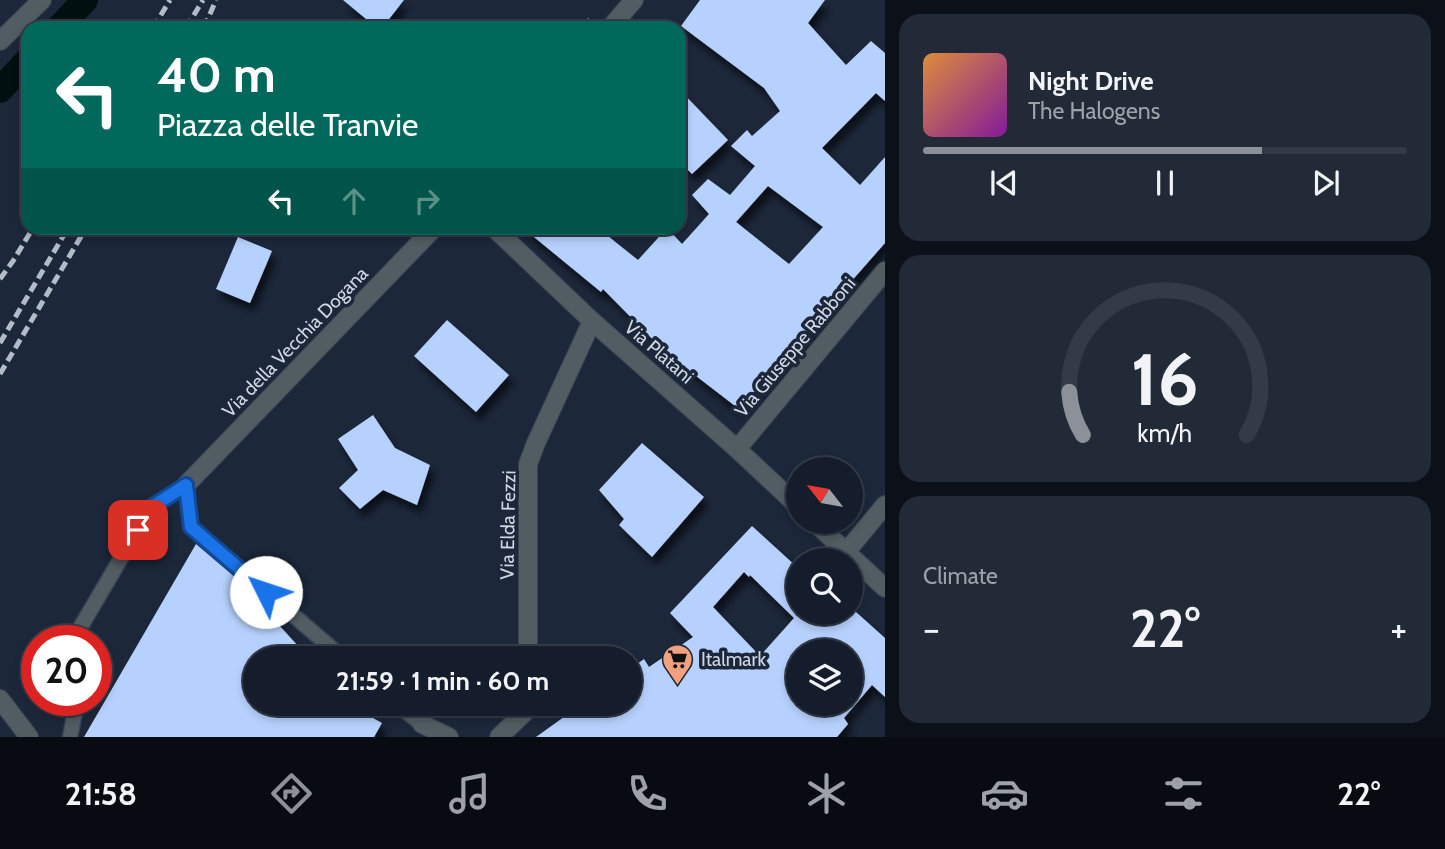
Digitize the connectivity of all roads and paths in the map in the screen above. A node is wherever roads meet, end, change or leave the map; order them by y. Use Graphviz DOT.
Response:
graph roads {
  1 [pos="42,0"];
  2 [pos="634,0"];
  3 [pos="616,21"];
  4 [pos="0,41"];
  5 [pos="427,235"];
  6 [pos="501,235"];
  7 [pos="885,271"];
  8 [pos="592,321"];
  9 [pos="737,449"];
  10 [pos="186,485"];
  11 [pos="786,495"];
  12 [pos="885,505"];
  13 [pos="827,534"];
  14 [pos="842,548"];
  15 [pos="849,548"];
  16 [pos="863,567"];
  17 [pos="885,587"];
  18 [pos="83,625"];
  19 [pos="329,646"];
  20 [pos="528,646"];
  21 [pos="0,699"];
  22 [pos="74,716"];
  23 [pos="412,716"];
  24 [pos="521,716"];
  25 [pos="422,724"];
  26 [pos="29,737"];
  27 [pos="70,737"];
  28 [pos="449,737"];
  29 [pos="499,737"];
  1 -- 4 [label="street"];
  2 -- 3 [label="street"];
  5 -- 10 [label="street, Via della Vecchia Dogana"];
  6 -- 8 [label="street, Via Platani"];
  7 -- 9 [label="street, Via Giuseppe Rabboni"];
  8 -- 9 [label="street, Via Platani"];
  8 -- 20 [label="street, Via Elda Fezzi"];
  9 -- 11 [label="street, Via Platani"];
  10 -- 18 [label="lane"];
  10 -- 19 [label="lane"];
  12 -- 15 [label="street"];
  13 -- 14 [label="street"];
  16 -- 17 [label="street"];
  21 -- 26 [label="street"];
  22 -- 27 [label="lane"];
  23 -- 25 [label="lane"];
  24 -- 29 [label="street"];
  25 -- 28 [label="street"];
}
